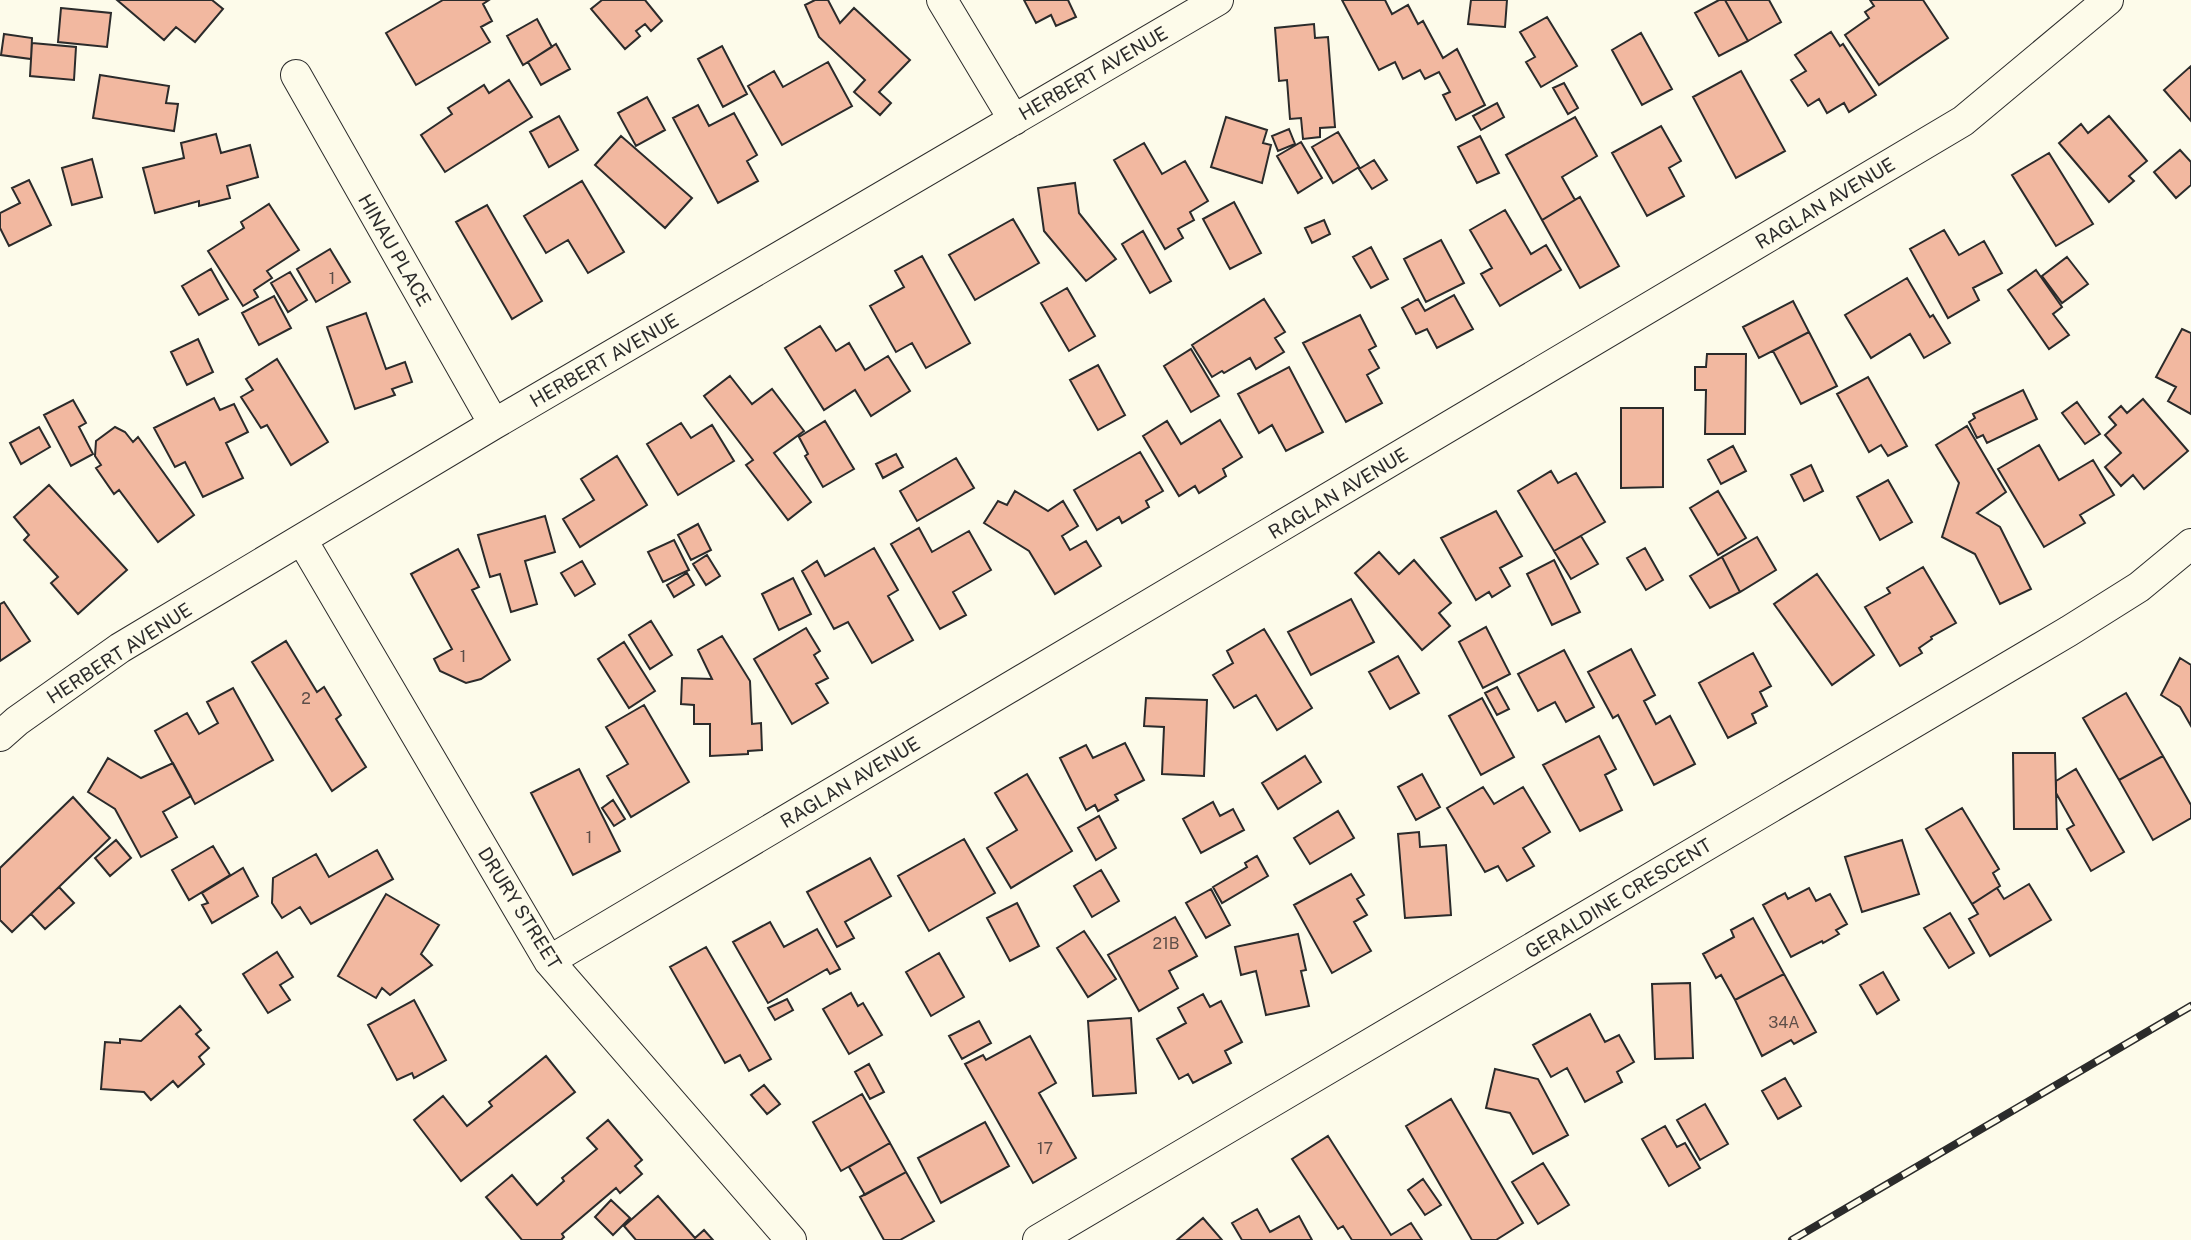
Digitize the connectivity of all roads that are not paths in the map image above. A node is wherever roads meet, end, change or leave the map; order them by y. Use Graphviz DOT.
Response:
graph roads {
  1 [pos="942,0"];
  2 [pos="1218,0"];
  3 [pos="2108,0"];
  4 [pos="296,75"];
  5 [pos="1014,120"];
  6 [pos="494,424"];
  7 [pos="302,540"];
  8 [pos="2191,544"];
  9 [pos="0,736"];
  10 [pos="550,961"];
  11 [pos="791,1240"];
  12 [pos="1038,1240"];
  1 -- 5 [label="street"];
  2 -- 5 [label="street, HERBERT AVENUE"];
  3 -- 10 [label="street, RAGLAN AVENUE"];
  4 -- 6 [label="street, HINAU PLACE"];
  5 -- 6 [label="street, HERBERT AVENUE"];
  6 -- 7 [label="street, HERBERT AVENUE"];
  7 -- 9 [label="street, HERBERT AVENUE"];
  7 -- 10 [label="street, DRURY STREET"];
  8 -- 12 [label="street, GERALDINE CRESCENT"];
  10 -- 11 [label="street, DRURY STREET"];
}
